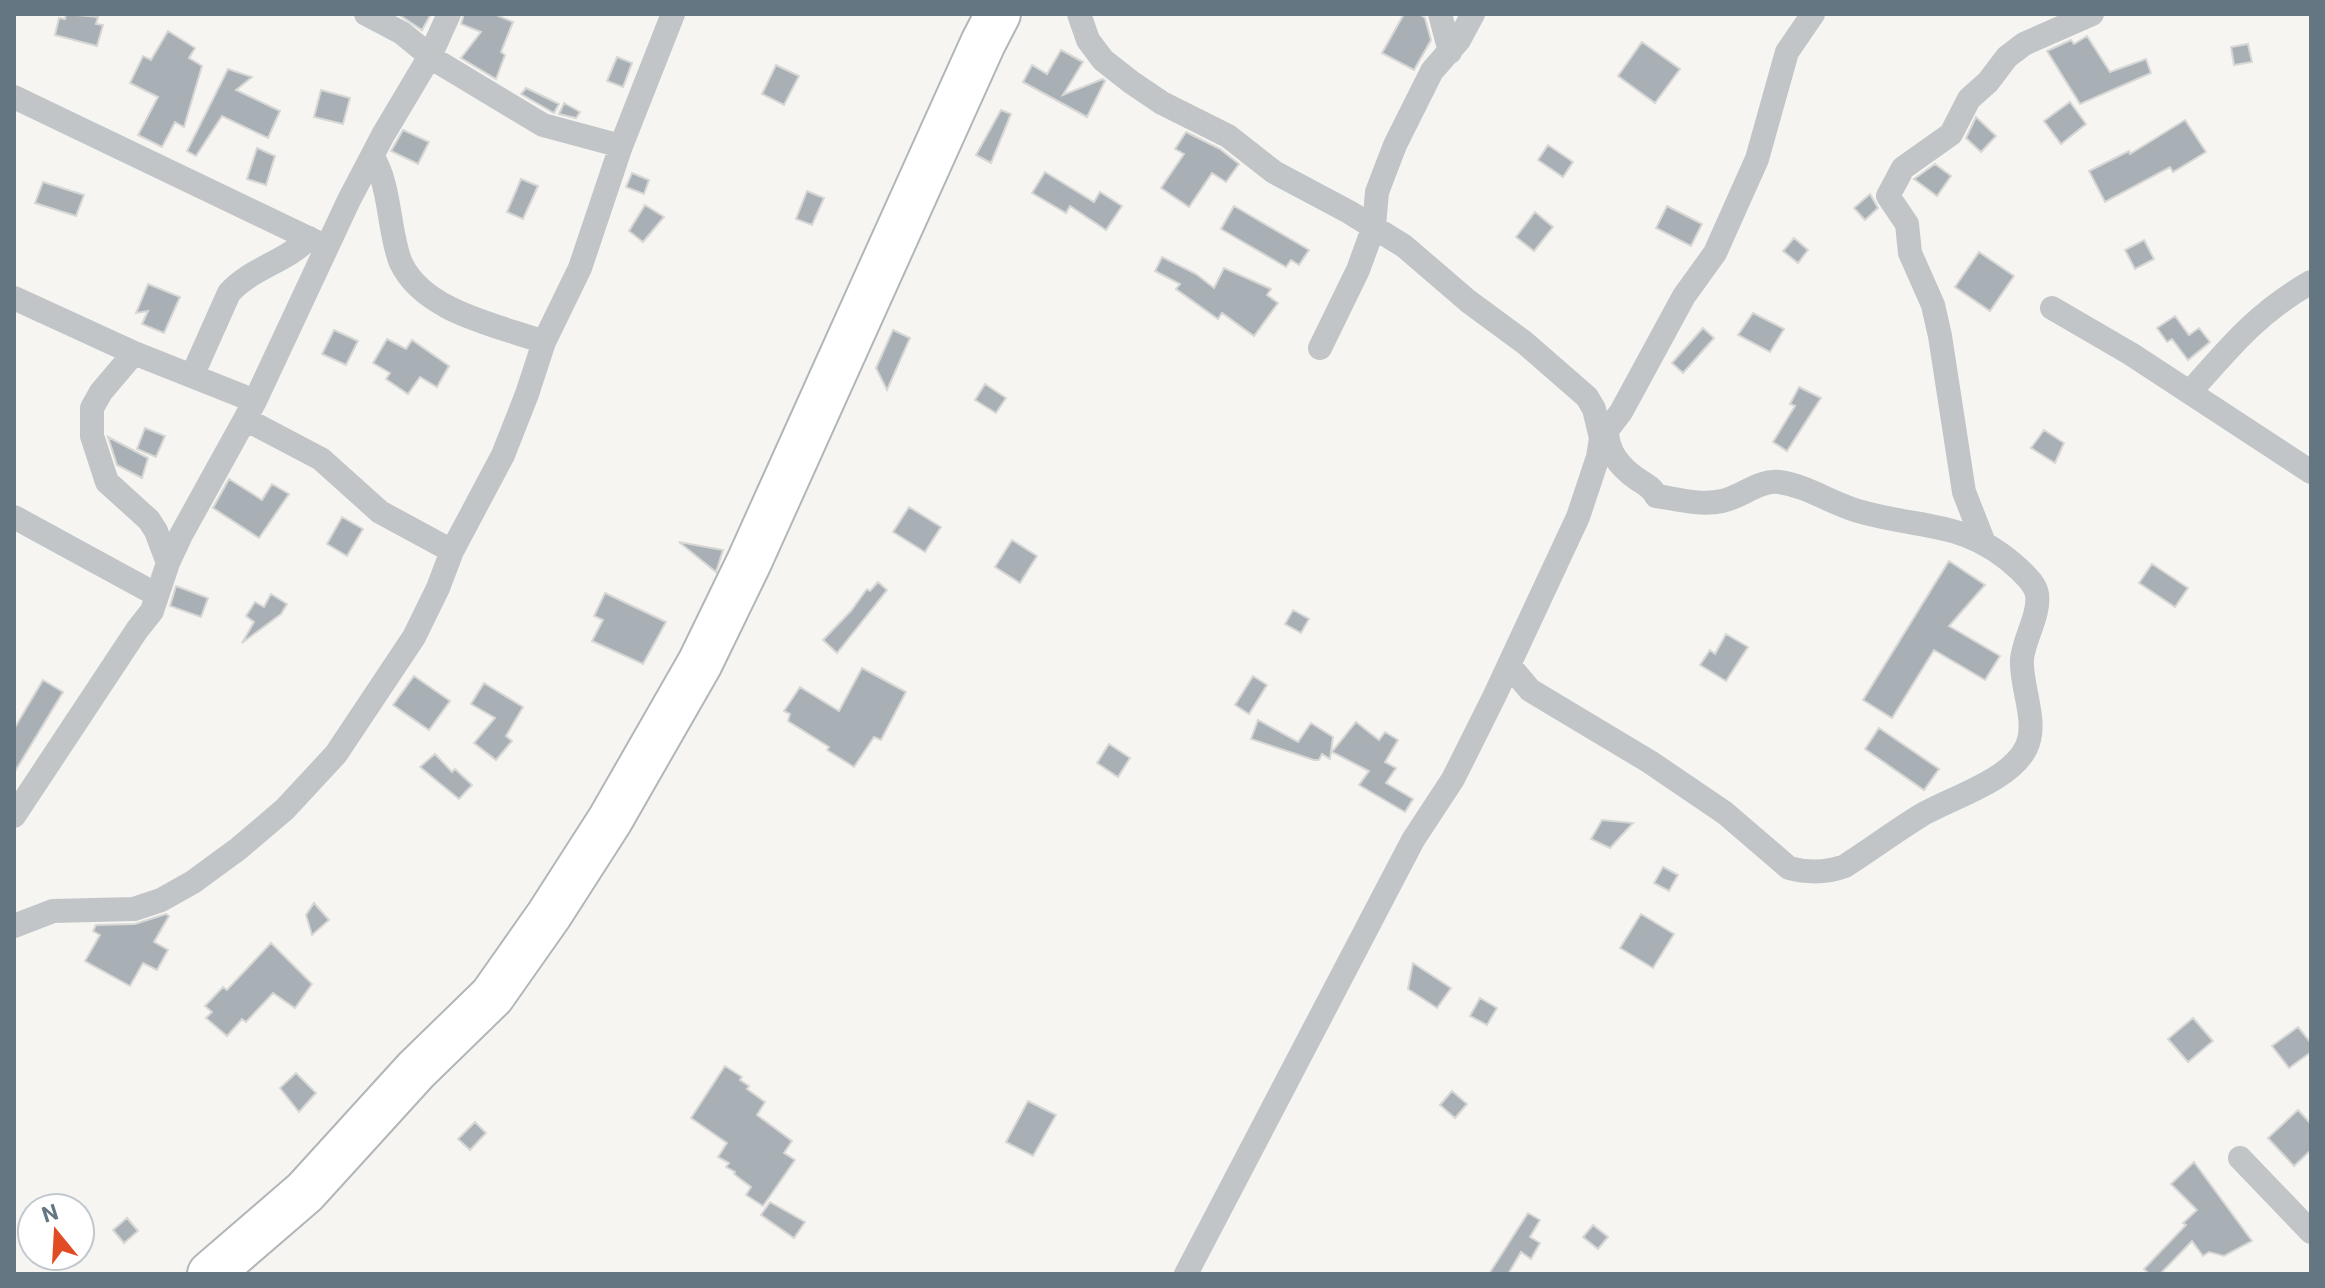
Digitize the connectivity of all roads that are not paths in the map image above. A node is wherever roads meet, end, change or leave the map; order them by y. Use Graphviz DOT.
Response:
graph roads {
  1 [pos="366,14"];
  2 [pos="449,14"];
  3 [pos="673,14"];
  4 [pos="998,14"];
  5 [pos="1079,14"];
  6 [pos="1440,14"];
  7 [pos="1473,14"];
  8 [pos="1813,14"];
  9 [pos="2092,14"];
  10 [pos="2057,21"];
  11 [pos="1450,52"];
  12 [pos="430,56"];
  13 [pos="14,97"];
  14 [pos="621,146"];
  15 [pos="372,156"];
  16 [pos="1374,226"];
  17 [pos="318,242"];
  18 [pos="2311,282"];
  19 [pos="14,298"];
  20 [pos="2052,308"];
  21 [pos="544,342"];
  22 [pos="1320,348"];
  23 [pos="134,353"];
  24 [pos="192,376"];
  25 [pos="2190,392"];
  26 [pos="250,410"];
  27 [pos="1604,435"];
  28 [pos="2311,472"];
  29 [pos="1964,492"];
  30 [pos="14,517"];
  31 [pos="1930,525"];
  32 [pos="1984,543"];
  33 [pos="452,551"];
  34 [pos="168,563"];
  35 [pos="157,595"];
  36 [pos="1509,665"];
  37 [pos="14,816"];
  38 [pos="14,926"];
  39 [pos="2240,1158"];
  40 [pos="2311,1232"];
  41 [pos="210,1274"];
  42 [pos="1186,1274"];
  1 -- 12 [label="street"];
  2 -- 12 [label="street"];
  3 -- 14 [label="street"];
  4 -- 41 [label="highway"];
  5 -- 16 [label="street"];
  6 -- 11 [label="street"];
  7 -- 11 [label="street"];
  8 -- 27 [label="street"];
  9 -- 10 [label="street"];
  10 -- 29 [label="street"];
  11 -- 16 [label="street"];
  12 -- 14 [label="street"];
  12 -- 15 [label="street"];
  13 -- 17 [label="street"];
  14 -- 21 [label="street"];
  15 -- 17 [label="street"];
  15 -- 21 [label="street"];
  16 -- 22 [label="street"];
  16 -- 27 [label="street"];
  17 -- 24 [label="street"];
  17 -- 26 [label="street"];
  18 -- 25 [label="street"];
  19 -- 23 [label="street"];
  20 -- 25 [label="street"];
  21 -- 33 [label="street"];
  23 -- 24 [label="street"];
  23 -- 34 [label="street"];
  24 -- 26 [label="street"];
  25 -- 28 [label="street"];
  26 -- 33 [label="street"];
  26 -- 34 [label="street"];
  27 -- 31 [label="street"];
  27 -- 36 [label="street"];
  29 -- 31 [label="street"];
  29 -- 32 [label="street"];
  30 -- 35 [label="street"];
  31 -- 32 [label="street"];
  32 -- 36 [label="street"];
  33 -- 38 [label="street"];
  34 -- 35 [label="street"];
  35 -- 37 [label="street"];
  36 -- 42 [label="street"];
  39 -- 40 [label="street"];
}
